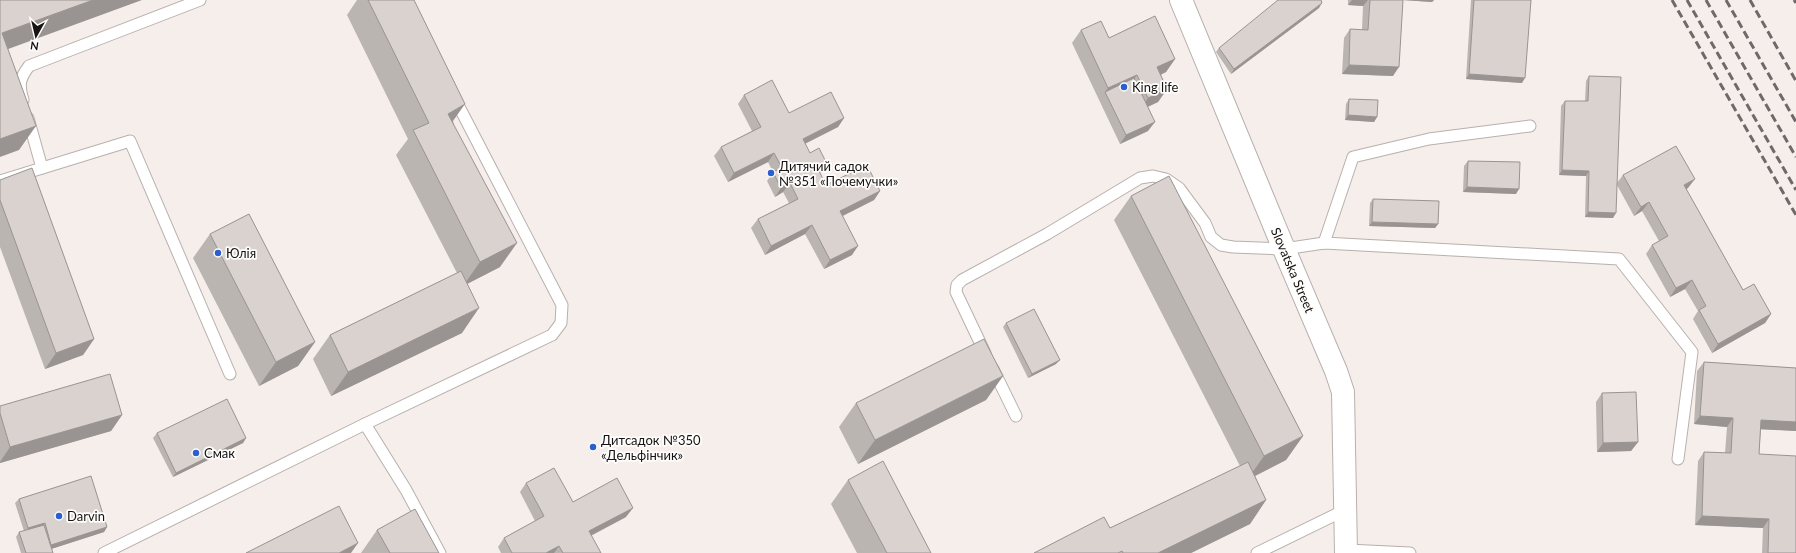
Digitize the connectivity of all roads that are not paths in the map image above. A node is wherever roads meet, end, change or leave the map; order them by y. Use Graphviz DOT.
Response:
graph roads {
  1 [pos="200,0"];
  2 [pos="1181,0"];
  3 [pos="450,90"];
  4 [pos="1530,126"];
  5 [pos="42,168"];
  6 [pos="0,181"];
  7 [pos="1324,243"];
  8 [pos="1284,249"];
  9 [pos="230,374"];
  10 [pos="1016,416"];
  11 [pos="365,424"];
  12 [pos="1678,459"];
  13 [pos="1346,510"];
  14 [pos="1346,551"];
  15 [pos="104,553"];
  16 [pos="440,553"];
  17 [pos="1257,553"];
  18 [pos="1410,553"];
  1 -- 5 [label="lane"];
  2 -- 8 [label="street, Slovatska Street"];
  3 -- 11 [label="lane"];
  4 -- 7 [label="lane"];
  5 -- 6 [label="lane"];
  5 -- 9 [label="lane"];
  7 -- 8 [label="lane"];
  7 -- 12 [label="lane"];
  8 -- 10 [label="lane"];
  8 -- 13 [label="street, Slovatska Street"];
  11 -- 15 [label="lane"];
  11 -- 16 [label="lane"];
  13 -- 14 [label="street, Slovatska Street"];
  13 -- 17 [label="lane"];
  14 -- 18 [label="lane"];
}
